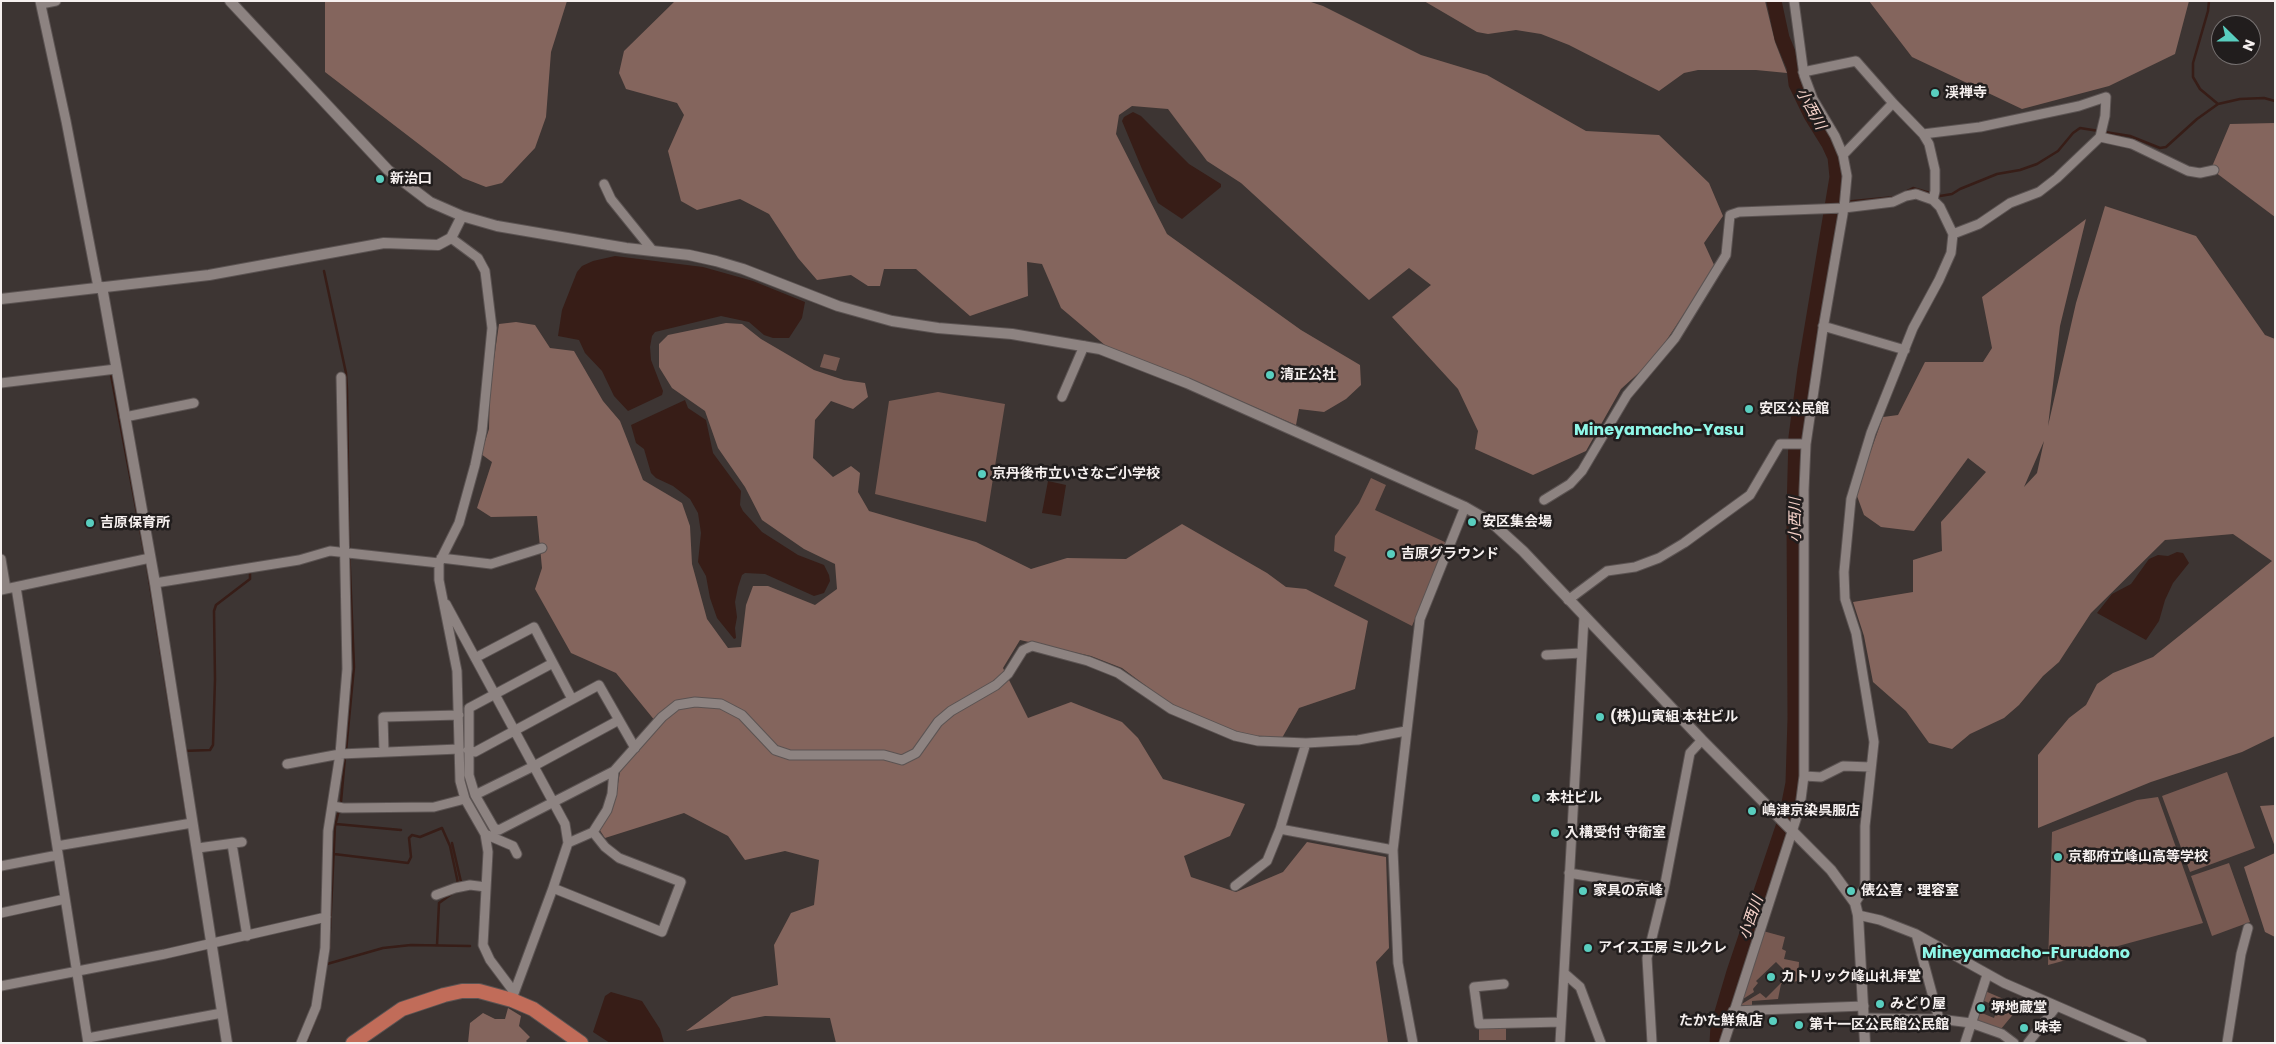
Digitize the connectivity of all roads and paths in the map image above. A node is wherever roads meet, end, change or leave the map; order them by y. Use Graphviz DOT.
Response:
graph roads {
  1 [pos="56,1"];
  2 [pos="230,1"];
  3 [pos="1794,1"];
  4 [pos="40,3"];
  5 [pos="1803,72"];
  6 [pos="1893,103"];
  7 [pos="1923,134"];
  8 [pos="2100,137"];
  9 [pos="1843,155"];
  10 [pos="2214,170"];
  11 [pos="604,184"];
  12 [pos="1933,200"];
  13 [pos="1844,208"];
  14 [pos="462,216"];
  15 [pos="1953,234"];
  16 [pos="451,238"];
  17 [pos="652,251"];
  18 [pos="100,287"];
  19 [pos="1,298"];
  20 [pos="1823,326"];
  21 [pos="1084,346"];
  22 [pos="1905,350"];
  23 [pos="116,369"];
  24 [pos="342,377"];
  25 [pos="1,383"];
  26 [pos="1062,398"];
  27 [pos="194,404"];
  28 [pos="125,417"];
  29 [pos="1806,444"];
  30 [pos="1544,500"];
  31 [pos="1465,506"];
  32 [pos="542,548"];
  33 [pos="344,552"];
  34 [pos="150,558"];
  35 [pos="1,559"];
  36 [pos="440,560"];
  37 [pos="155,583"];
  38 [pos="16,587"];
  39 [pos="4,590"];
  40 [pos="443,599"];
  41 [pos="1568,600"];
  42 [pos="1584,617"];
  43 [pos="1581,653"];
  44 [pos="1546,656"];
  45 [pos="475,658"];
  46 [pos="553,663"];
  47 [pos="494,694"];
  48 [pos="572,698"];
  49 [pos="459,715"];
  50 [pos="618,720"];
  51 [pos="514,730"];
  52 [pos="1406,731"];
  53 [pos="1702,740"];
  54 [pos="1306,743"];
  55 [pos="634,748"];
  56 [pos="464,750"];
  57 [pos="384,752"];
  58 [pos="340,754"];
  59 [pos="287,764"];
  60 [pos="534,766"];
  61 [pos="1871,767"];
  62 [pos="614,770"];
  63 [pos="1804,776"];
  64 [pos="475,795"];
  65 [pos="465,799"];
  66 [pos="553,802"];
  67 [pos="333,806"];
  68 [pos="192,823"];
  69 [pos="1280,829"];
  70 [pos="592,832"];
  71 [pos="1793,833"];
  72 [pos="486,834"];
  73 [pos="242,842"];
  74 [pos="568,843"];
  75 [pos="232,844"];
  76 [pos="198,848"];
  77 [pos="58,850"];
  78 [pos="1392,850"];
  79 [pos="517,854"];
  80 [pos="1,866"];
  81 [pos="1569,873"];
  82 [pos="1235,886"];
  83 [pos="486,887"];
  84 [pos="553,888"];
  85 [pos="1664,889"];
  86 [pos="436,895"];
  87 [pos="65,899"];
  88 [pos="1855,903"];
  89 [pos="1,913"];
  90 [pos="1858,915"];
  91 [pos="326,917"];
  92 [pos="2248,928"];
  93 [pos="1916,934"];
  94 [pos="247,936"];
  95 [pos="210,944"];
  96 [pos="76,971"];
  97 [pos="1564,973"];
  98 [pos="1987,974"];
  99 [pos="1504,984"];
  100 [pos="1,986"];
  101 [pos="513,996"];
  102 [pos="1864,1006"];
  103 [pos="2056,1007"];
  104 [pos="1733,1011"];
  105 [pos="222,1013"];
  106 [pos="1864,1018"];
  107 [pos="1939,1019"];
  108 [pos="1562,1022"];
  109 [pos="1971,1023"];
  110 [pos="88,1040"];
  111 [pos="227,1043"];
  112 [pos="301,1043"];
  113 [pos="352,1043"];
  114 [pos="581,1043"];
  115 [pos="1413,1043"];
  116 [pos="1560,1043"];
  117 [pos="1601,1043"];
  118 [pos="1652,1043"];
  119 [pos="1724,1043"];
  120 [pos="1865,1043"];
  121 [pos="1965,1043"];
  122 [pos="2014,1043"];
  123 [pos="2028,1043"];
  124 [pos="2142,1043"];
  125 [pos="2227,1043"];
  1 -- 4 [label="street"];
  2 -- 14 [label="street"];
  3 -- 5 [label="street"];
  4 -- 18 [label="street"];
  5 -- 6 [label="street"];
  5 -- 9 [label="street"];
  6 -- 7 [label="street"];
  6 -- 9 [label="street"];
  7 -- 8 [label="street"];
  7 -- 12 [label="street"];
  8 -- 10 [label="street"];
  8 -- 15 [label="street"];
  9 -- 13 [label="street"];
  11 -- 17 [label="street"];
  12 -- 13 [label="street"];
  12 -- 15 [label="street"];
  13 -- 20 [label="street"];
  13 -- 30 [label="street"];
  14 -- 16 [label="street"];
  14 -- 17 [label="street"];
  15 -- 22 [label="street"];
  16 -- 18 [label="street"];
  16 -- 36 [label="street"];
  17 -- 21 [label="street"];
  18 -- 19 [label="street"];
  18 -- 23 [label="street"];
  20 -- 22 [label="street"];
  20 -- 29 [label="street"];
  21 -- 26 [label="street"];
  21 -- 31 [label="street"];
  22 -- 61 [label="street"];
  23 -- 25 [label="street"];
  23 -- 28 [label="street"];
  24 -- 33 [label="street"];
  27 -- 28 [label="street"];
  28 -- 34 [label="street"];
  29 -- 41 [label="street"];
  29 -- 63 [label="street"];
  31 -- 41 [label="street"];
  31 -- 52 [label="street"];
  32 -- 36 [label="street"];
  33 -- 36 [label="street"];
  33 -- 37 [label="street"];
  33 -- 58 [label="street"];
  34 -- 37 [label="street"];
  34 -- 38 [label="street"];
  35 -- 39 [label="street"];
  36 -- 40 [label="street"];
  37 -- 68 [label="street"];
  38 -- 39 [label="street"];
  38 -- 77 [label="street"];
  40 -- 45 [label="street"];
  40 -- 49 [label="street"];
  41 -- 42 [label="street"];
  42 -- 43 [label="street"];
  42 -- 53 [label="street"];
  43 -- 44 [label="street"];
  43 -- 81 [label="street"];
  45 -- 46 [label="street"];
  45 -- 47 [label="street"];
  46 -- 47 [label="street"];
  46 -- 48 [label="street"];
  47 -- 51 [label="street"];
  47 -- 56 [label="street"];
  48 -- 50 [label="street"];
  48 -- 51 [label="street"];
  49 -- 56 [label="street"];
  49 -- 57 [label="street"];
  50 -- 55 [label="street"];
  50 -- 60 [label="street"];
  51 -- 56 [label="street"];
  51 -- 60 [label="street"];
  52 -- 54 [label="street"];
  52 -- 78 [label="street"];
  53 -- 71 [label="street"];
  53 -- 85 [label="street"];
  54 -- 55 [label="street"];
  54 -- 69 [label="street"];
  55 -- 62 [label="street"];
  56 -- 57 [label="street"];
  56 -- 64 [label="street"];
  56 -- 65 [label="street"];
  57 -- 58 [label="street"];
  58 -- 59 [label="street"];
  58 -- 67 [label="street"];
  60 -- 64 [label="street"];
  60 -- 66 [label="street"];
  61 -- 63 [label="street"];
  61 -- 88 [label="street"];
  62 -- 66 [label="street"];
  62 -- 70 [label="street"];
  63 -- 71 [label="street"];
  64 -- 66 [label="street"];
  65 -- 67 [label="street"];
  65 -- 72 [label="street"];
  66 -- 74 [label="street"];
  67 -- 91 [label="street"];
  68 -- 76 [label="street"];
  68 -- 77 [label="street"];
  69 -- 78 [label="street"];
  69 -- 82 [label="street"];
  70 -- 74 [label="street"];
  70 -- 84 [label="street"];
  71 -- 88 [label="street"];
  71 -- 104 [label="street"];
  72 -- 79 [label="street"];
  72 -- 83 [label="street"];
  73 -- 75 [label="street"];
  74 -- 84 [label="street"];
  75 -- 76 [label="street"];
  75 -- 94 [label="street"];
  76 -- 95 [label="street"];
  77 -- 80 [label="street"];
  77 -- 87 [label="street"];
  78 -- 115 [label="street"];
  81 -- 85 [label="street"];
  81 -- 97 [label="street"];
  83 -- 86 [label="street"];
  83 -- 101 [label="street"];
  84 -- 101 [label="street"];
  85 -- 118 [label="street"];
  87 -- 89 [label="street"];
  87 -- 96 [label="street"];
  88 -- 90 [label="street"];
  90 -- 93 [label="street"];
  90 -- 102 [label="street"];
  91 -- 94 [label="street"];
  91 -- 112 [label="street"];
  92 -- 125 [label="street"];
  93 -- 98 [label="street"];
  93 -- 107 [label="street"];
  94 -- 95 [label="street"];
  95 -- 96 [label="street"];
  95 -- 105 [label="street"];
  96 -- 100 [label="street"];
  96 -- 110 [label="street"];
  97 -- 108 [label="street"];
  97 -- 117 [label="street"];
  98 -- 103 [label="street"];
  98 -- 109 [label="street"];
  99 -- 108 [label="street"];
  101 -- 113 [label="main road"];
  101 -- 114 [label="main road"];
  102 -- 104 [label="street"];
  102 -- 106 [label="street"];
  103 -- 123 [label="street"];
  103 -- 124 [label="street"];
  104 -- 119 [label="street"];
  105 -- 110 [label="street"];
  105 -- 111 [label="street"];
  106 -- 107 [label="street"];
  106 -- 120 [label="street"];
  107 -- 109 [label="street"];
  108 -- 116 [label="street"];
  109 -- 121 [label="street"];
  109 -- 122 [label="street"];
}
